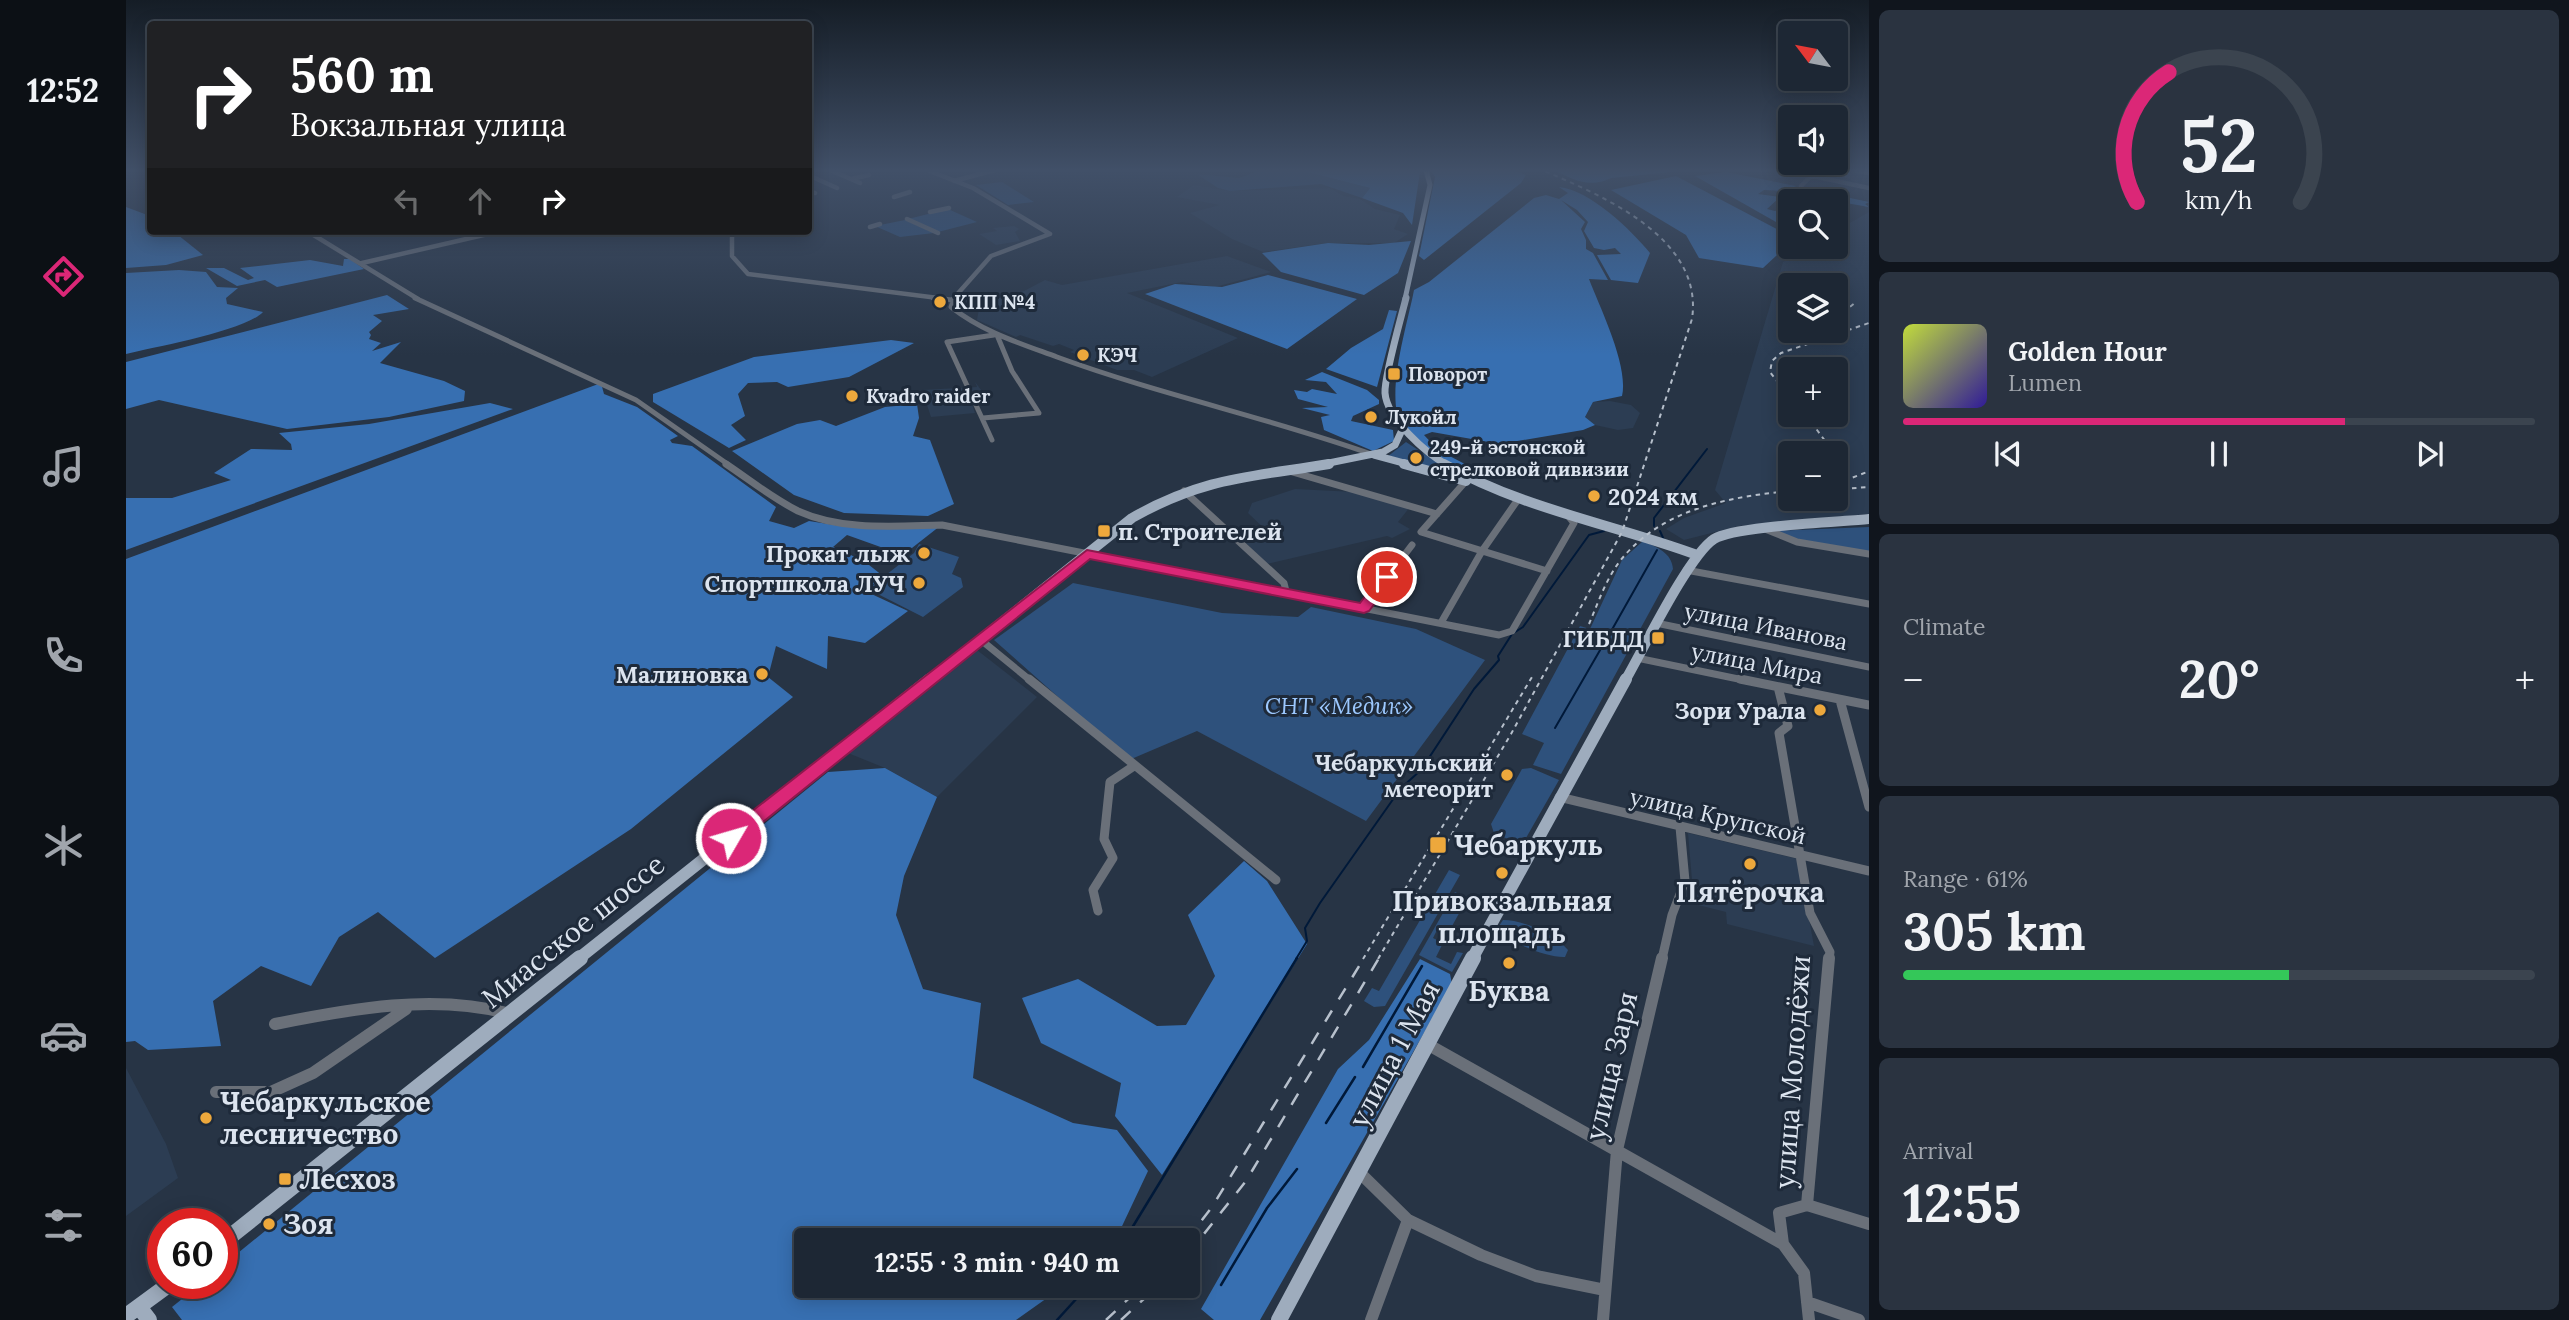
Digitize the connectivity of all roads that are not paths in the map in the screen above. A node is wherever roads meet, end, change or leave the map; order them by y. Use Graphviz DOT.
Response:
graph roads {
  1 [pos="934,232"];
  2 [pos="1047,232"];
  3 [pos="1420,232"];
  4 [pos="937,233"];
  5 [pos="314,235"];
  6 [pos="484,235"];
  7 [pos="732,235"];
  8 [pos="362,263"];
  9 [pos="952,300"];
  10 [pos="997,335"];
  11 [pos="1017,342"];
  12 [pos="1002,349"];
  13 [pos="983,418"];
  14 [pos="1402,430"];
  15 [pos="992,440"];
  16 [pos="1374,455"];
  17 [pos="1279,468"];
  18 [pos="1466,481"];
  19 [pos="1489,487"];
  20 [pos="1183,490"];
  21 [pos="1519,498"];
  22 [pos="1566,513"];
  23 [pos="1437,514"];
  24 [pos="1869,519"];
  25 [pos="1765,528"];
  26 [pos="1708,543"];
  27 [pos="1412,545"];
  28 [pos="1482,551"];
  29 [pos="1676,551"];
  30 [pos="1869,554"];
  31 [pos="1087,555"];
  32 [pos="1695,558"];
  33 [pos="1547,571"];
  34 [pos="1685,572"];
  35 [pos="1286,591"];
  36 [pos="1869,604"];
  37 [pos="1364,608"];
  38 [pos="1442,621"];
  39 [pos="1656,623"];
  40 [pos="981,640"];
  41 [pos="1637,658"];
  42 [pos="1869,667"];
  43 [pos="1778,687"];
  44 [pos="1840,700"];
  45 [pos="1869,705"];
  46 [pos="1134,766"];
  47 [pos="1559,797"];
  48 [pos="1869,807"];
  49 [pos="1681,827"];
  50 [pos="1800,855"];
  51 [pos="1869,871"];
  52 [pos="1276,880"];
  53 [pos="1098,911"];
  54 [pos="407,1008"];
  55 [pos="510,1014"];
  56 [pos="275,1024"];
  57 [pos="1427,1044"];
  58 [pos="216,1091"];
  59 [pos="1616,1150"];
  60 [pos="1359,1172"];
  61 [pos="1807,1205"];
  62 [pos="1408,1220"];
  63 [pos="1869,1224"];
  64 [pos="238,1230"];
  65 [pos="1783,1244"];
  66 [pos="1605,1290"];
  67 [pos="154,1299"];
  68 [pos="1807,1302"];
  69 [pos="138,1314"];
  70 [pos="1279,1320"];
  71 [pos="1371,1320"];
  72 [pos="1603,1320"];
  73 [pos="1809,1320"];
  74 [pos="1859,1320"];
  1 -- 4 [label="street"];
  2 -- 9 [label="street"];
  3 -- 14 [label="main road"];
  5 -- 8 [label="street"];
  6 -- 8 [label="street"];
  7 -- 9 [label="street"];
  8 -- 31 [label="street"];
  9 -- 10 [label="street"];
  10 -- 11 [label="street"];
  10 -- 12 [label="street"];
  10 -- 13 [label="street"];
  11 -- 12 [label="street"];
  11 -- 16 [label="street"];
  12 -- 13 [label="street"];
  13 -- 15 [label="street"];
  14 -- 16 [label="main road"];
  14 -- 19 [label="main road"];
  16 -- 17 [label="main road, Миасское шоссе"];
  16 -- 18 [label="main road"];
  17 -- 20 [label="main road, Миасское шоссе"];
  17 -- 23 [label="street"];
  18 -- 19 [label="main road"];
  18 -- 23 [label="street"];
  19 -- 21 [label="main road"];
  20 -- 31 [label="main road, Миасское шоссе"];
  20 -- 35 [label="street"];
  21 -- 22 [label="main road"];
  21 -- 28 [label="street"];
  22 -- 29 [label="main road"];
  22 -- 33 [label="street"];
  23 -- 28 [label="street"];
  24 -- 25 [label="main road"];
  25 -- 26 [label="main road"];
  25 -- 30 [label="street"];
  26 -- 29 [label="main road"];
  26 -- 32 [label="main road, улица 1 Мая"];
  27 -- 37 [label="street"];
  28 -- 33 [label="street"];
  28 -- 38 [label="street"];
  29 -- 32 [label="main road"];
  29 -- 34 [label="main road"];
  31 -- 35 [label="street"];
  31 -- 40 [label="main road, Миасское шоссе"];
  32 -- 34 [label="main road, улица 1 Мая"];
  33 -- 38 [label="street"];
  34 -- 36 [label="street"];
  34 -- 39 [label="main road, улица 1 Мая"];
  35 -- 37 [label="street"];
  37 -- 38 [label="street"];
  39 -- 41 [label="main road, улица 1 Мая"];
  39 -- 42 [label="street, улица Иванова"];
  40 -- 46 [label="street"];
  40 -- 55 [label="main road, Миасское шоссе"];
  41 -- 43 [label="street, улица Мира"];
  41 -- 47 [label="main road, улица 1 Мая"];
  43 -- 44 [label="street, улица Мира"];
  43 -- 50 [label="street, улица Молодёжи"];
  44 -- 45 [label="street, улица Мира"];
  44 -- 48 [label="street"];
  46 -- 52 [label="street"];
  46 -- 53 [label="street"];
  47 -- 49 [label="street, улица Крупской"];
  47 -- 57 [label="main road, улица 1 Мая"];
  49 -- 50 [label="street, улица Крупской"];
  49 -- 59 [label="street, улица Заря"];
  50 -- 51 [label="street, улица Крупской"];
  50 -- 61 [label="street, улица Молодёжи"];
  54 -- 55 [label="street"];
  54 -- 56 [label="street"];
  54 -- 58 [label="street"];
  55 -- 64 [label="main road, Миасское шоссе"];
  57 -- 59 [label="street"];
  57 -- 60 [label="main road, улица 1 Мая"];
  59 -- 65 [label="street"];
  59 -- 66 [label="street, улица Заря"];
  60 -- 62 [label="street"];
  60 -- 70 [label="main road, улица 1 Мая"];
  61 -- 63 [label="street"];
  61 -- 65 [label="street, улица Молодёжи"];
  62 -- 66 [label="street"];
  62 -- 71 [label="street"];
  65 -- 68 [label="street"];
  66 -- 72 [label="street, улица Заря"];
  67 -- 69 [label="main road"];
  68 -- 73 [label="street"];
  68 -- 74 [label="street"];
}
